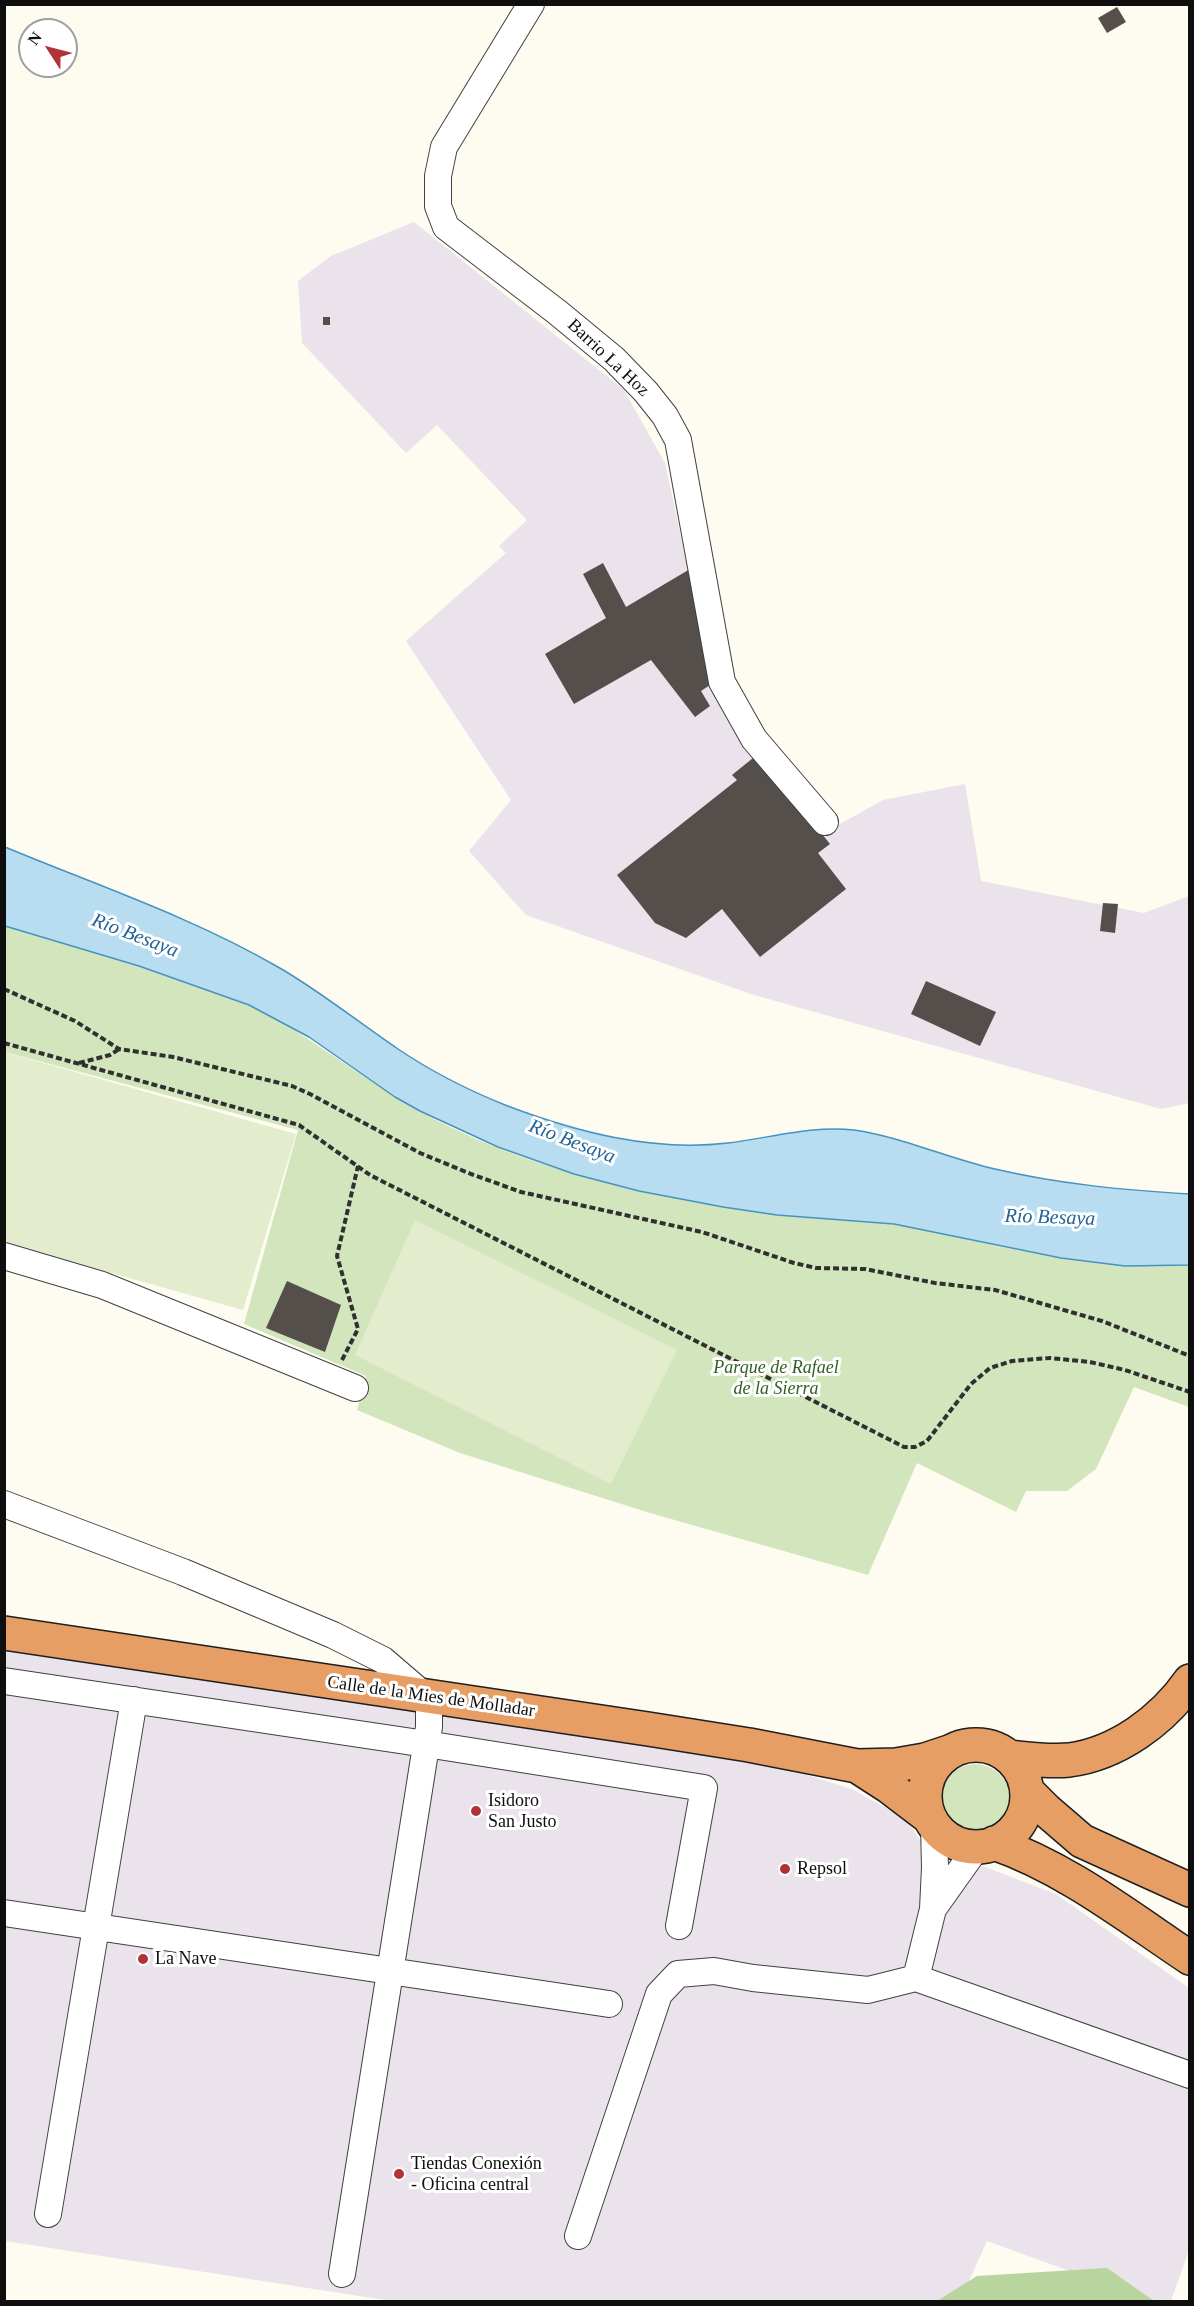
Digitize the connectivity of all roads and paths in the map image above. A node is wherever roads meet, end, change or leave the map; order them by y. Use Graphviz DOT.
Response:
graph roads {
  1 [pos="531,4"];
  2 [pos="825,822"];
  3 [pos="4,989"];
  4 [pos="4,1043"];
  5 [pos="119,1049"];
  6 [pos="79,1064"];
  7 [pos="358,1166"];
  8 [pos="4,1257"];
  9 [pos="1190,1356"];
  10 [pos="343,1384"];
  11 [pos="1190,1392"];
  12 [pos="4,1504"];
  13 [pos="4,1633"];
  14 [pos="4,1681"];
  15 [pos="1190,1681"];
  16 [pos="424,1696"];
  17 [pos="134,1700"];
  18 [pos="426,1744"];
  19 [pos="949,1752"];
  20 [pos="1009,1756"];
  21 [pos="857,1767"];
  22 [pos="1027,1791"];
  23 [pos="932,1822"];
  24 [pos="1082,1841"];
  25 [pos="991,1843"];
  26 [pos="1190,1890"];
  27 [pos="933,1909"];
  28 [pos="4,1913"];
  29 [pos="679,1926"];
  30 [pos="96,1927"];
  31 [pos="1190,1958"];
  32 [pos="390,1971"];
  33 [pos="916,1978"];
  34 [pos="609,2004"];
  35 [pos="1190,2075"];
  36 [pos="48,2214"];
  37 [pos="578,2236"];
  38 [pos="342,2274"];
  1 -- 2 [label="street, Barrio La Hoz"];
  3 -- 5 [label="path"];
  4 -- 6 [label="path"];
  5 -- 6 [label="path"];
  5 -- 9 [label="path"];
  6 -- 7 [label="path"];
  7 -- 10 [label="path"];
  7 -- 11 [label="path"];
  8 -- 10 [label="street"];
  12 -- 16 [label="street"];
  13 -- 16 [label="highway, Calle de la Mies de Molladar"];
  14 -- 17 [label="street"];
  15 -- 20 [label="highway"];
  16 -- 18 [label="street"];
  16 -- 21 [label="highway, Calle de la Mies de Molladar"];
  17 -- 18 [label="street"];
  17 -- 30 [label="street"];
  18 -- 29 [label="street"];
  18 -- 32 [label="street"];
  19 -- 20 [label="highway"];
  19 -- 21 [label="highway, Calle de la Mies de Molladar"];
  19 -- 23 [label="highway"];
  20 -- 22 [label="highway"];
  21 -- 23 [label="highway, Calle de la Mies de Molladar"];
  22 -- 24 [label="highway"];
  22 -- 25 [label="highway"];
  23 -- 25 [label="highway"];
  23 -- 27 [label="street"];
  24 -- 25 [label="highway"];
  24 -- 26 [label="highway"];
  25 -- 27 [label="street"];
  25 -- 31 [label="highway"];
  27 -- 33 [label="street"];
  28 -- 30 [label="street"];
  30 -- 32 [label="street"];
  30 -- 36 [label="street"];
  32 -- 34 [label="street"];
  32 -- 38 [label="street"];
  33 -- 35 [label="street"];
  33 -- 37 [label="street"];
}
